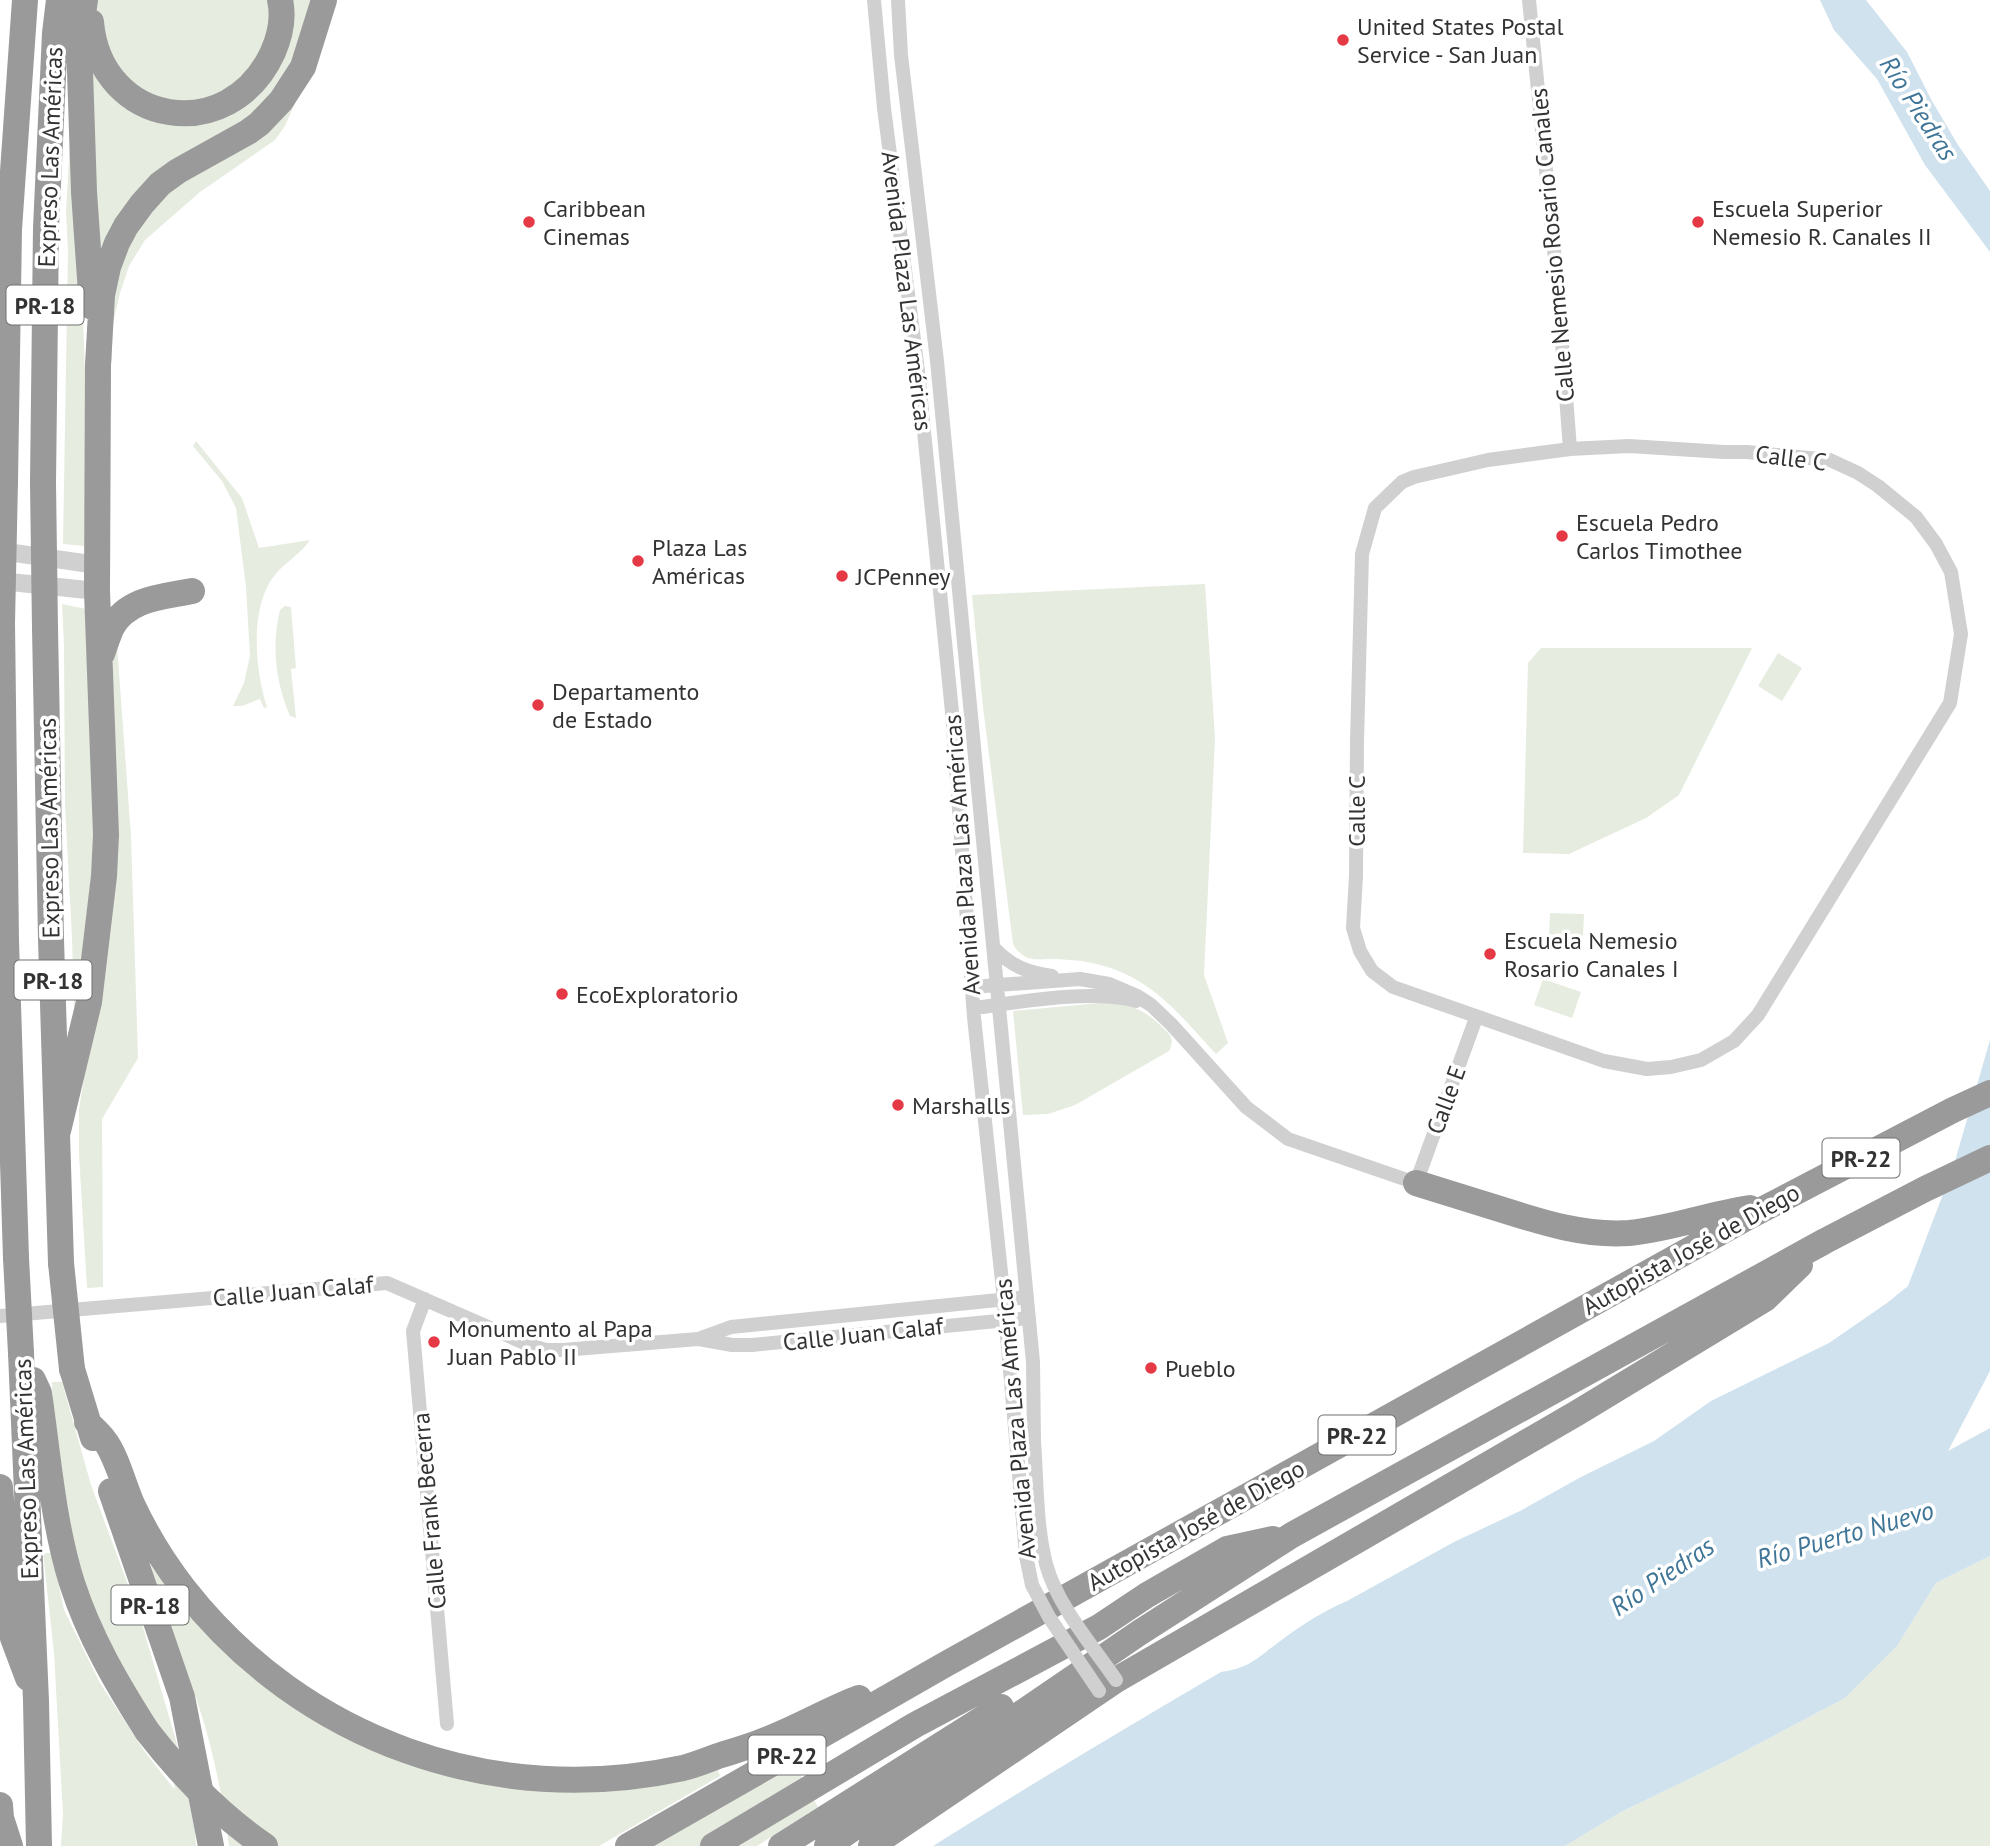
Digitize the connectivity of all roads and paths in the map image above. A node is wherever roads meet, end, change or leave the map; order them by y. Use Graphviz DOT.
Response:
graph roads {
  1 [pos="25,0"];
  2 [pos="59,0"];
  3 [pos="85,0"];
  4 [pos="92,0"];
  5 [pos="281,0"];
  6 [pos="324,0"];
  7 [pos="874,0"];
  8 [pos="898,0"];
  9 [pos="1529,0"];
  10 [pos="98,365"];
  11 [pos="1570,449"];
  12 [pos="0,551"];
  13 [pos="97,565"];
  14 [pos="0,581"];
  15 [pos="97,591"];
  16 [pos="192,591"];
  17 [pos="99,662"];
  18 [pos="994,948"];
  19 [pos="1070,979"];
  20 [pos="998,985"];
  21 [pos="972,987"];
  22 [pos="999,1005"];
  23 [pos="1151,1006"];
  24 [pos="974,1008"];
  25 [pos="1476,1018"];
  26 [pos="1990,1093"];
  27 [pos="58,1130"];
  28 [pos="1990,1158"];
  29 [pos="1416,1183"];
  30 [pos="1769,1206"];
  31 [pos="1825,1241"];
  32 [pos="1027,1297"];
  33 [pos="425,1299"];
  34 [pos="1004,1300"];
  35 [pos="0,1317"];
  36 [pos="1029,1318"];
  37 [pos="1005,1320"];
  38 [pos="698,1339"];
  39 [pos="21,1353"];
  40 [pos="87,1422"];
  41 [pos="0,1487"];
  42 [pos="1292,1535"];
  43 [pos="1139,1633"];
  44 [pos="946,1664"];
  45 [pos="1107,1685"];
  46 [pos="36,1701"];
  47 [pos="447,1724"];
  48 [pos="1,1811"];
  49 [pos="10,1846"];
  50 [pos="39,1846"];
  51 [pos="211,1846"];
  52 [pos="265,1846"];
  53 [pos="628,1846"];
  54 [pos="713,1846"];
  55 [pos="781,1846"];
  56 [pos="827,1846"];
  57 [pos="871,1846"];
  1 -- 39 [label="highway, Expreso Las Américas / PR-18, bridge"];
  2 -- 27 [label="highway, Expreso Las Américas / PR-18, bridge"];
  3 -- 10 [label="highway"];
  4 -- 5 [label="highway"];
  6 -- 10 [label="highway"];
  7 -- 21 [label="street, Avenida Plaza Las Américas"];
  8 -- 18 [label="street, Avenida Plaza Las Américas"];
  9 -- 11 [label="street, Calle Nemesio Rosario Canales"];
  10 -- 13 [label="highway"];
  11 -- 25 [label="street, Calle C"];
  11 -- 25 [label="street, Calle C"];
  12 -- 13 [label="street"];
  13 -- 15 [label="highway"];
  14 -- 15 [label="street"];
  15 -- 17 [label="highway"];
  16 -- 17 [label="highway"];
  17 -- 27 [label="highway"];
  18 -- 19 [label="street"];
  18 -- 20 [label="street, Avenida Plaza Las Américas"];
  19 -- 20 [label="street"];
  19 -- 23 [label="street"];
  20 -- 21 [label="street"];
  20 -- 22 [label="street, Avenida Plaza Las Américas"];
  21 -- 24 [label="street, Avenida Plaza Las Américas"];
  22 -- 23 [label="street"];
  22 -- 24 [label="street"];
  22 -- 32 [label="street, Avenida Plaza Las Américas"];
  23 -- 29 [label="street"];
  24 -- 34 [label="street, Avenida Plaza Las Américas"];
  25 -- 29 [label="street, Calle E"];
  26 -- 30 [label="highway, Autopista José de Diego / PR-22"];
  27 -- 40 [label="highway, Expreso Las Américas / PR-18, bridge"];
  28 -- 31 [label="highway, PR-22"];
  29 -- 30 [label="highway"];
  30 -- 44 [label="highway, Autopista José de Diego / PR-22"];
  31 -- 42 [label="highway, PR-22"];
  31 -- 45 [label="highway"];
  32 -- 34 [label="street, Calle Juan Calaf"];
  32 -- 36 [label="street, Avenida Plaza Las Américas"];
  33 -- 35 [label="street, Calle Juan Calaf"];
  33 -- 38 [label="street, Calle Juan Calaf"];
  33 -- 47 [label="street, Calle Frank Becerra"];
  34 -- 37 [label="street, Avenida Plaza Las Américas"];
  34 -- 38 [label="street, Calle Juan Calaf"];
  36 -- 37 [label="street, Calle Juan Calaf"];
  36 -- 45 [label="street, Avenida Plaza Las Américas, bridge"];
  37 -- 38 [label="street, Calle Juan Calaf"];
  37 -- 45 [label="street, Avenida Plaza Las Américas, bridge"];
  39 -- 46 [label="highway, Expreso Las Américas / PR-18"];
  39 -- 52 [label="highway, bridge"];
  40 -- 44 [label="highway"];
  40 -- 51 [label="highway, Expreso Las Américas / PR-18"];
  41 -- 46 [label="highway"];
  42 -- 43 [label="highway, PR-22"];
  42 -- 54 [label="highway"];
  43 -- 55 [label="highway"];
  43 -- 56 [label="highway, PR-22"];
  44 -- 53 [label="highway, Autopista José de Diego / PR-22"];
  45 -- 57 [label="highway"];
  46 -- 50 [label="highway, Expreso Las Américas / PR-18"];
  48 -- 49 [label="highway"];
}
